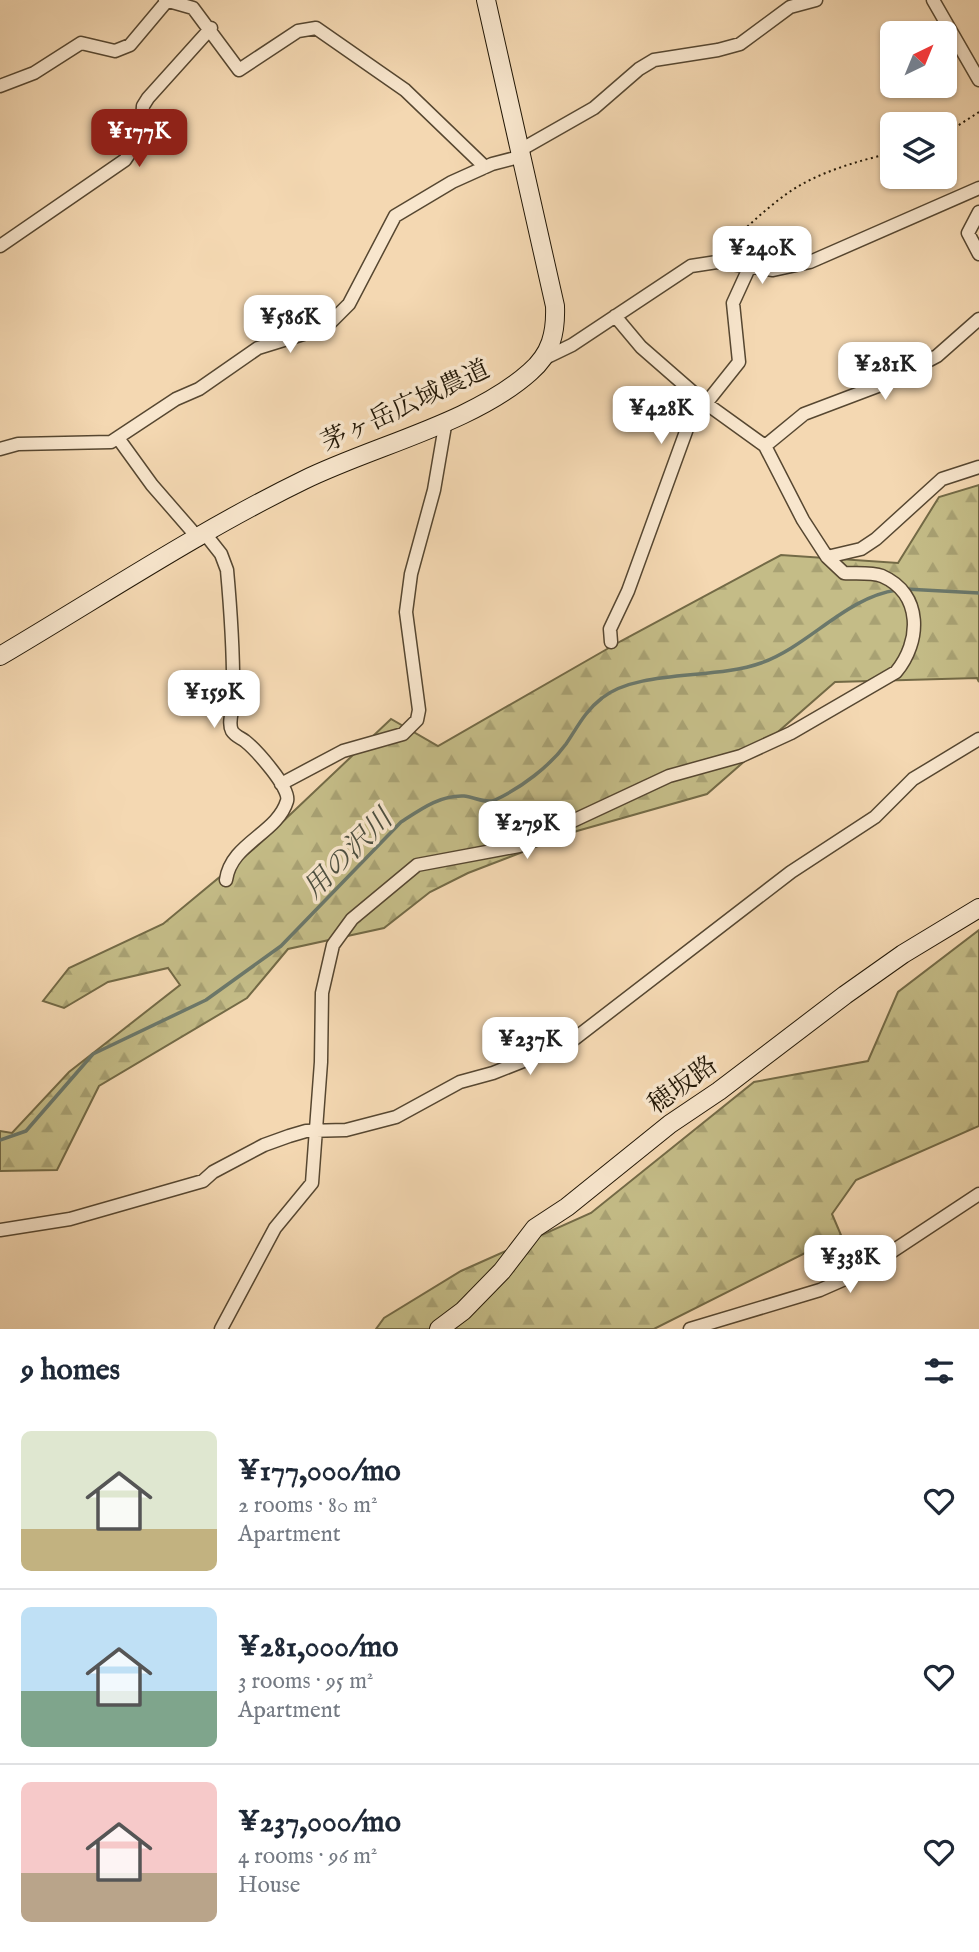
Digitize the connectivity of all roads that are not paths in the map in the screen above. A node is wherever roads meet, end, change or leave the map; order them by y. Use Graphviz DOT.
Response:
graph roads {
  1 [pos="166,0"];
  2 [pos="486,0"];
  3 [pos="816,0"];
  4 [pos="933,0"];
  5 [pos="189,2"];
  6 [pos="211,28"];
  7 [pos="979,80"];
  8 [pos="0,86"];
  9 [pos="522,152"];
  10 [pos="485,167"];
  11 [pos="979,188"];
  12 [pos="979,212"];
  13 [pos="0,246"];
  14 [pos="979,254"];
  15 [pos="749,268"];
  16 [pos="615,316"];
  17 [pos="979,319"];
  18 [pos="543,359"];
  19 [pos="704,402"];
  20 [pos="446,420"];
  21 [pos="118,438"];
  22 [pos="765,446"];
  23 [pos="0,449"];
  24 [pos="979,467"];
  25 [pos="202,537"];
  26 [pos="827,557"];
  27 [pos="611,642"];
  28 [pos="0,656"];
  29 [pos="979,739"];
  30 [pos="281,784"];
  31 [pos="226,880"];
  32 [pos="979,908"];
  33 [pos="317,1131"];
  34 [pos="979,1194"];
  35 [pos="0,1230"];
  36 [pos="221,1329"];
  37 [pos="439,1329"];
  38 [pos="690,1329"];
  1 -- 5 [label="street"];
  1 -- 8 [label="street"];
  2 -- 9 [label="street, 茅ヶ岳広域農道"];
  3 -- 9 [label="street"];
  4 -- 7 [label="street"];
  5 -- 6 [label="street"];
  6 -- 10 [label="street"];
  6 -- 13 [label="street"];
  9 -- 10 [label="street"];
  9 -- 18 [label="street, 茅ヶ岳広域農道"];
  10 -- 21 [label="street"];
  11 -- 15 [label="street"];
  12 -- 14 [label="street"];
  15 -- 16 [label="street"];
  15 -- 19 [label="street"];
  16 -- 18 [label="street"];
  16 -- 19 [label="street"];
  17 -- 22 [label="street"];
  18 -- 20 [label="street, 茅ヶ岳広域農道"];
  19 -- 22 [label="street"];
  19 -- 27 [label="street"];
  20 -- 25 [label="street, 茅ヶ岳広域農道"];
  20 -- 30 [label="street"];
  21 -- 23 [label="street"];
  21 -- 25 [label="street"];
  22 -- 26 [label="street"];
  24 -- 26 [label="street"];
  25 -- 28 [label="street, 茅ヶ岳広域農道"];
  25 -- 30 [label="street"];
  26 -- 33 [label="street"];
  29 -- 33 [label="street"];
  30 -- 31 [label="street"];
  32 -- 37 [label="street, 穂坂路"];
  33 -- 35 [label="street"];
  33 -- 36 [label="street"];
  34 -- 38 [label="street"];
}
